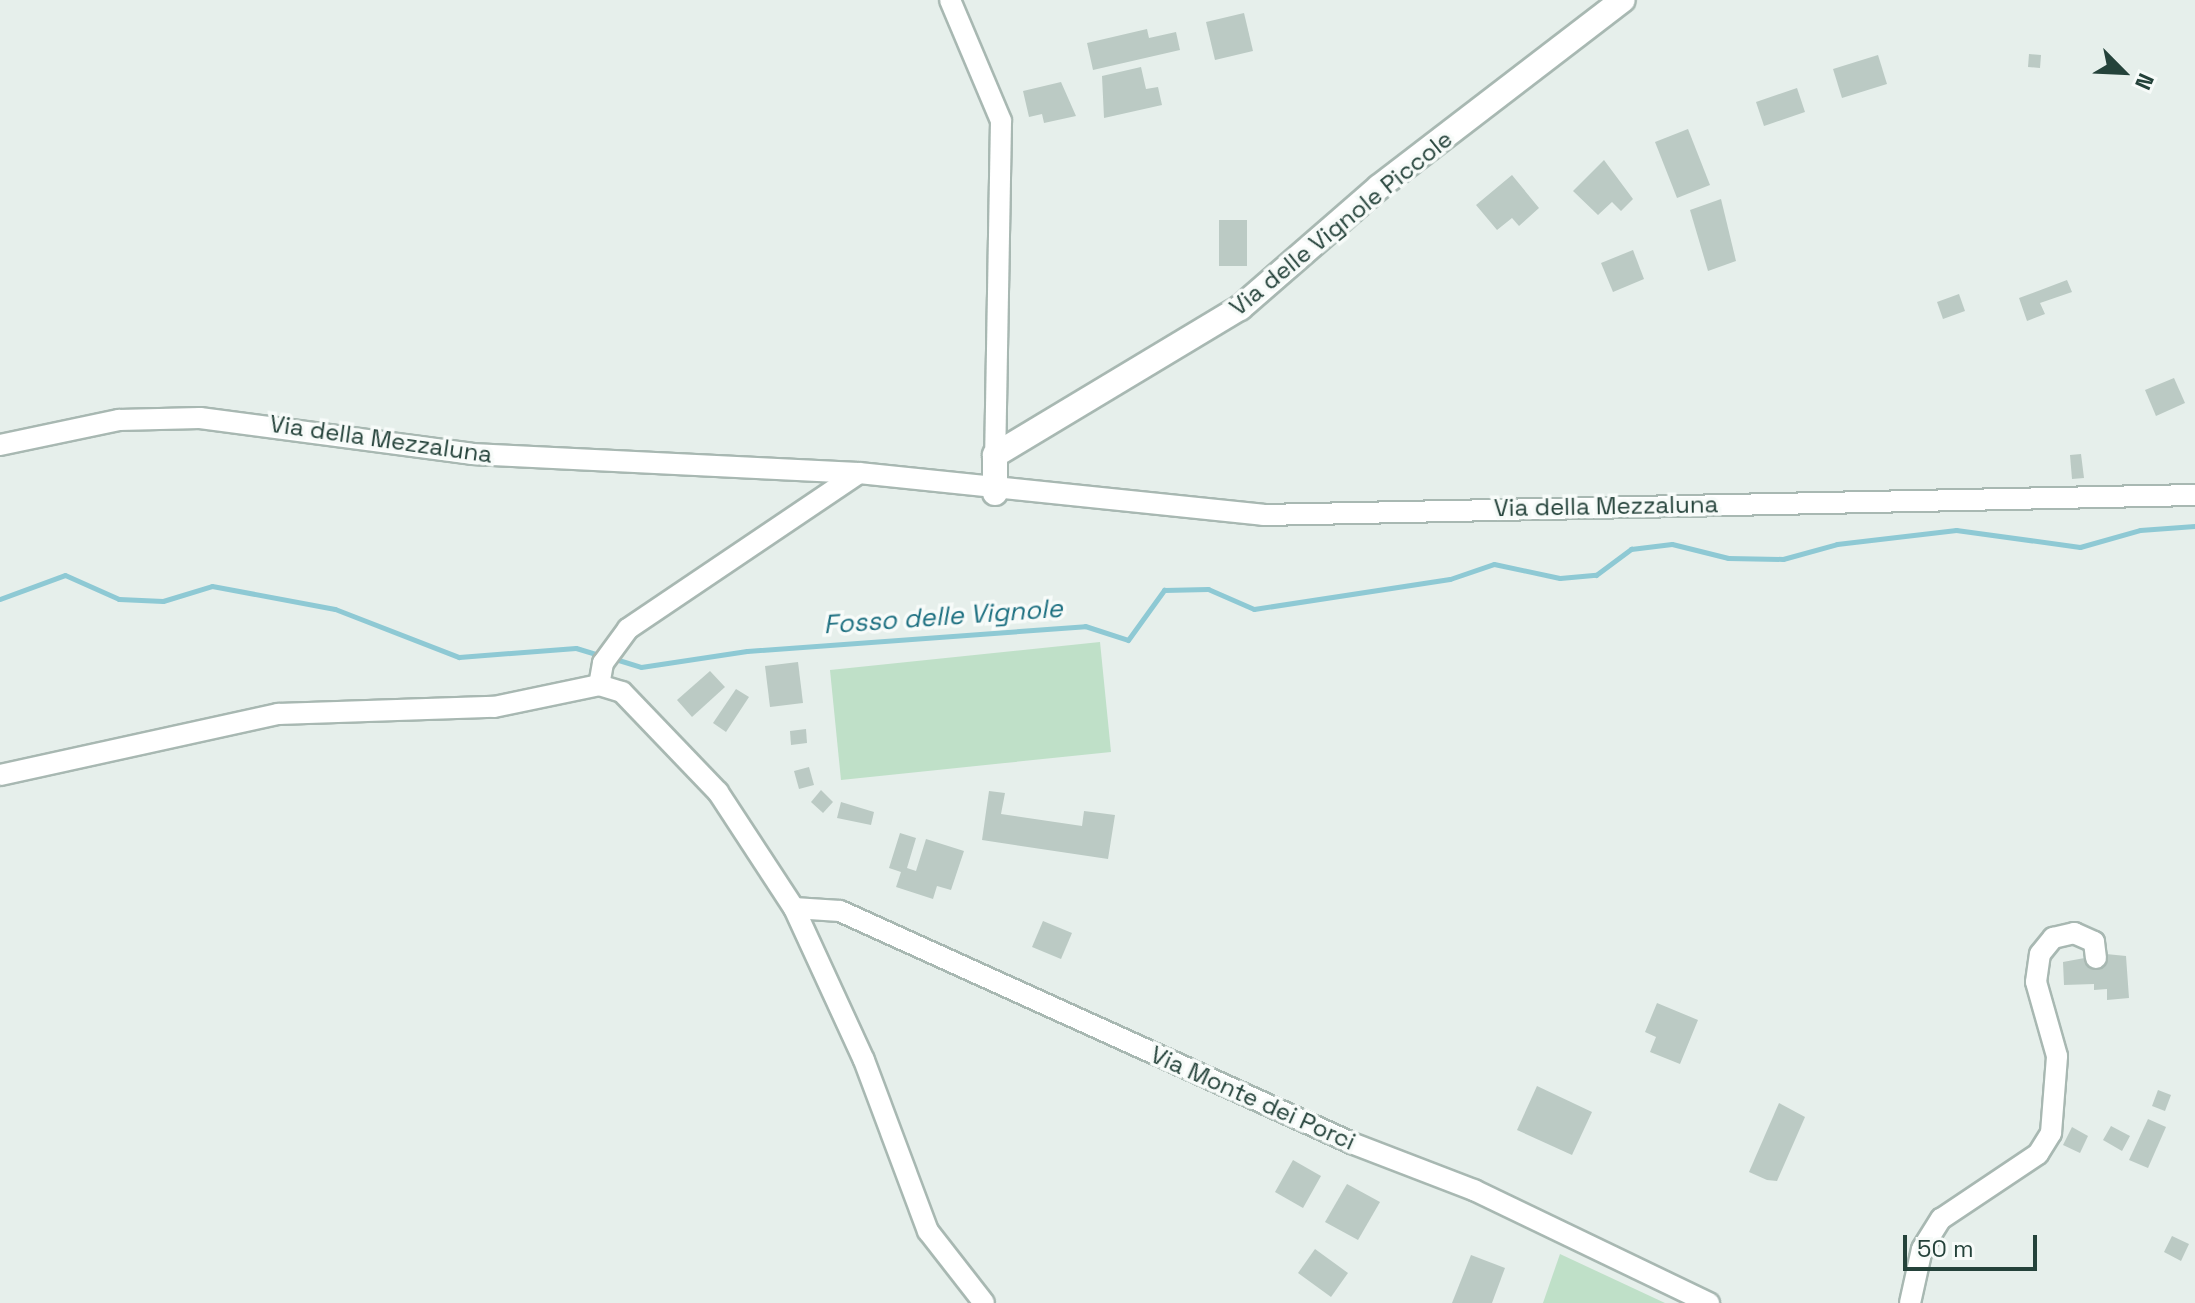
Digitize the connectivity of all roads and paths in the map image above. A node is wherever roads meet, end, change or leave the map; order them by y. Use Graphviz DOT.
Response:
graph roads {
  1 [pos="950,0"];
  2 [pos="1623,0"];
  3 [pos="0,445"];
  4 [pos="995,455"];
  5 [pos="859,473"];
  6 [pos="1006,494"];
  7 [pos="2195,495"];
  8 [pos="599,685"];
  9 [pos="0,775"];
  10 [pos="794,908"];
  11 [pos="2096,958"];
  12 [pos="984,1303"];
  13 [pos="1709,1303"];
  14 [pos="1910,1303"];
  1 -- 4 [label="street"];
  2 -- 4 [label="street, Via delle Vignole Piccole"];
  3 -- 5 [label="street, Via della Mezzaluna"];
  4 -- 6 [label="street"];
  5 -- 6 [label="street, Via della Mezzaluna"];
  5 -- 8 [label="street"];
  6 -- 7 [label="street, Via della Mezzaluna"];
  8 -- 9 [label="street"];
  8 -- 10 [label="street"];
  10 -- 12 [label="street"];
  10 -- 13 [label="street, Via Monte dei Porci"];
  11 -- 14 [label="street"];
}
